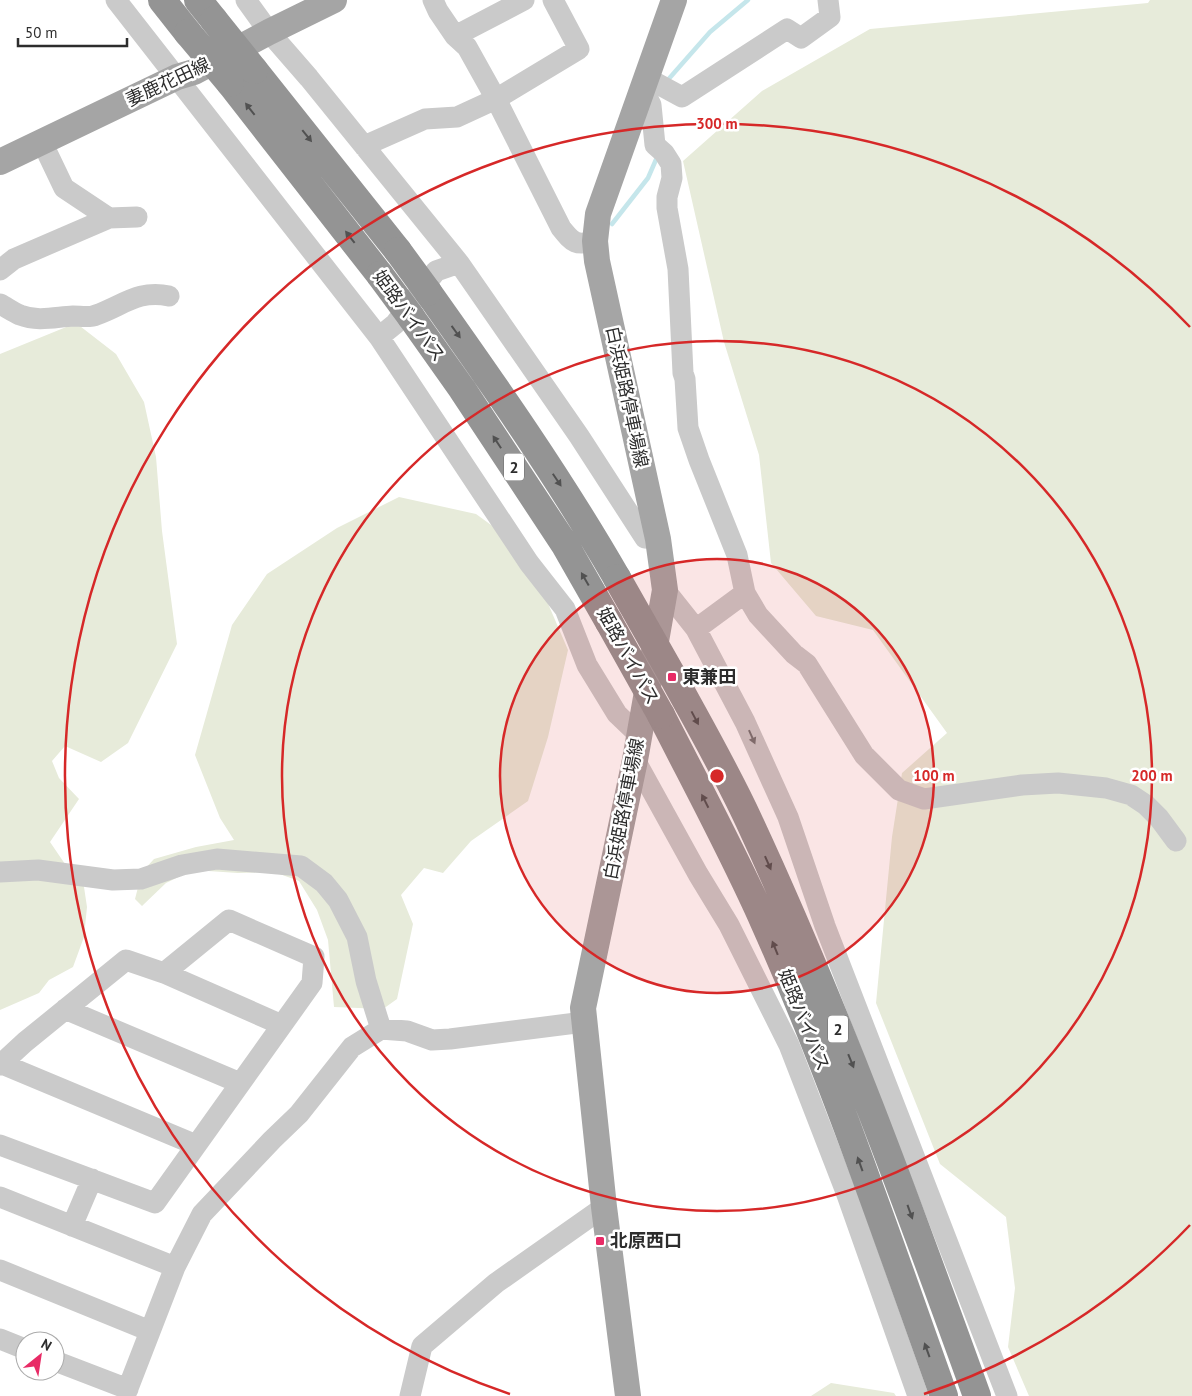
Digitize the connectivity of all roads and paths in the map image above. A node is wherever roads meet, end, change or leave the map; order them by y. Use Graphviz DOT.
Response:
graph roads {
  1 [pos="106,0"];
  2 [pos="162,0"];
  3 [pos="246,0"];
  4 [pos="334,0"];
  5 [pos="433,0"];
  6 [pos="524,0"];
  7 [pos="553,0"];
  8 [pos="674,0"];
  9 [pos="828,0"];
  10 [pos="122,8"];
  11 [pos="206,10"];
  12 [pos="269,32"];
  13 [pos="455,36"];
  14 [pos="177,77"];
  15 [pos="653,87"];
  16 [pos="496,99"];
  17 [pos="42,142"];
  18 [pos="364,146"];
  19 [pos="0,162"];
  20 [pos="137,216"];
  21 [pos="109,218"];
  22 [pos="595,241"];
  23 [pos="459,263"];
  24 [pos="0,270"];
  25 [pos="168,296"];
  26 [pos="0,304"];
  27 [pos="379,337"];
  28 [pos="658,539"];
  29 [pos="665,590"];
  30 [pos="745,593"];
  31 [pos="696,629"];
  32 [pos="639,735"];
  33 [pos="635,760"];
  34 [pos="1176,841"];
  35 [pos="0,872"];
  36 [pos="164,973"];
  37 [pos="65,1009"];
  38 [pos="584,1022"];
  39 [pos="282,1025"];
  40 [pos="381,1029"];
  41 [pos="1,1064"];
  42 [pos="240,1083"];
  43 [pos="0,1145"];
  44 [pos="196,1145"];
  45 [pos="92,1179"];
  46 [pos="0,1197"];
  47 [pos="604,1206"];
  48 [pos="72,1226"];
  49 [pos="175,1267"];
  50 [pos="0,1270"];
  51 [pos="150,1332"];
  52 [pos="0,1339"];
  53 [pos="15,1345"];
  54 [pos="65,1365"];
  55 [pos="126,1392"];
  56 [pos="410,1396"];
  57 [pos="628,1396"];
  58 [pos="918,1396"];
  59 [pos="944,1396"];
  60 [pos="977,1396"];
  61 [pos="1007,1396"];
  1 -- 10 [label="street"];
  59 -- 2 [label="highway, 姫路バイパス / 2, one-way, bridge"];
  3 -- 12 [label="street"];
  4 -- 12 [label="main road, 妻鹿花田線"];
  5 -- 13 [label="street"];
  6 -- 13 [label="street"];
  7 -- 16 [label="street"];
  8 -- 15 [label="main road, 白浜姫路停車場線"];
  9 -- 15 [label="street"];
  10 -- 14 [label="street"];
  11 -- 60 [label="highway, 姫路バイパス / 2, one-way, bridge"];
  12 -- 14 [label="main road, 妻鹿花田線"];
  12 -- 18 [label="street"];
  13 -- 16 [label="street"];
  14 -- 17 [label="main road, 妻鹿花田線"];
  14 -- 27 [label="street"];
  15 -- 22 [label="main road, 白浜姫路停車場線"];
  15 -- 30 [label="street"];
  16 -- 18 [label="street"];
  16 -- 22 [label="street"];
  17 -- 19 [label="main road, 妻鹿花田線"];
  17 -- 21 [label="street"];
  18 -- 23 [label="street"];
  20 -- 21 [label="street"];
  21 -- 24 [label="street"];
  22 -- 28 [label="main road, 白浜姫路停車場線"];
  23 -- 27 [label="street"];
  23 -- 28 [label="street"];
  25 -- 26 [label="street"];
  27 -- 32 [label="street"];
  28 -- 29 [label="main road, 白浜姫路停車場線"];
  29 -- 31 [label="street"];
  29 -- 32 [label="main road, 白浜姫路停車場線"];
  30 -- 31 [label="street"];
  30 -- 34 [label="street"];
  31 -- 61 [label="street, one-way"];
  32 -- 33 [label="main road, 白浜姫路停車場線"];
  33 -- 38 [label="main road, 白浜姫路停車場線"];
  33 -- 58 [label="street"];
  35 -- 40 [label="street"];
  36 -- 37 [label="street"];
  36 -- 39 [label="street"];
  36 -- 39 [label="street"];
  37 -- 41 [label="street"];
  37 -- 42 [label="street"];
  38 -- 40 [label="street"];
  38 -- 47 [label="main road, 白浜姫路停車場線"];
  39 -- 42 [label="street"];
  40 -- 49 [label="street"];
  41 -- 44 [label="street"];
  42 -- 44 [label="street"];
  43 -- 45 [label="street"];
  44 -- 45 [label="street"];
  45 -- 48 [label="street"];
  46 -- 48 [label="street"];
  47 -- 56 [label="street"];
  47 -- 57 [label="main road, 白浜姫路停車場線"];
  48 -- 49 [label="street"];
  49 -- 51 [label="street"];
  50 -- 51 [label="street"];
  51 -- 55 [label="street"];
  52 -- 53 [label="street"];
  54 -- 55 [label="street"];
}
